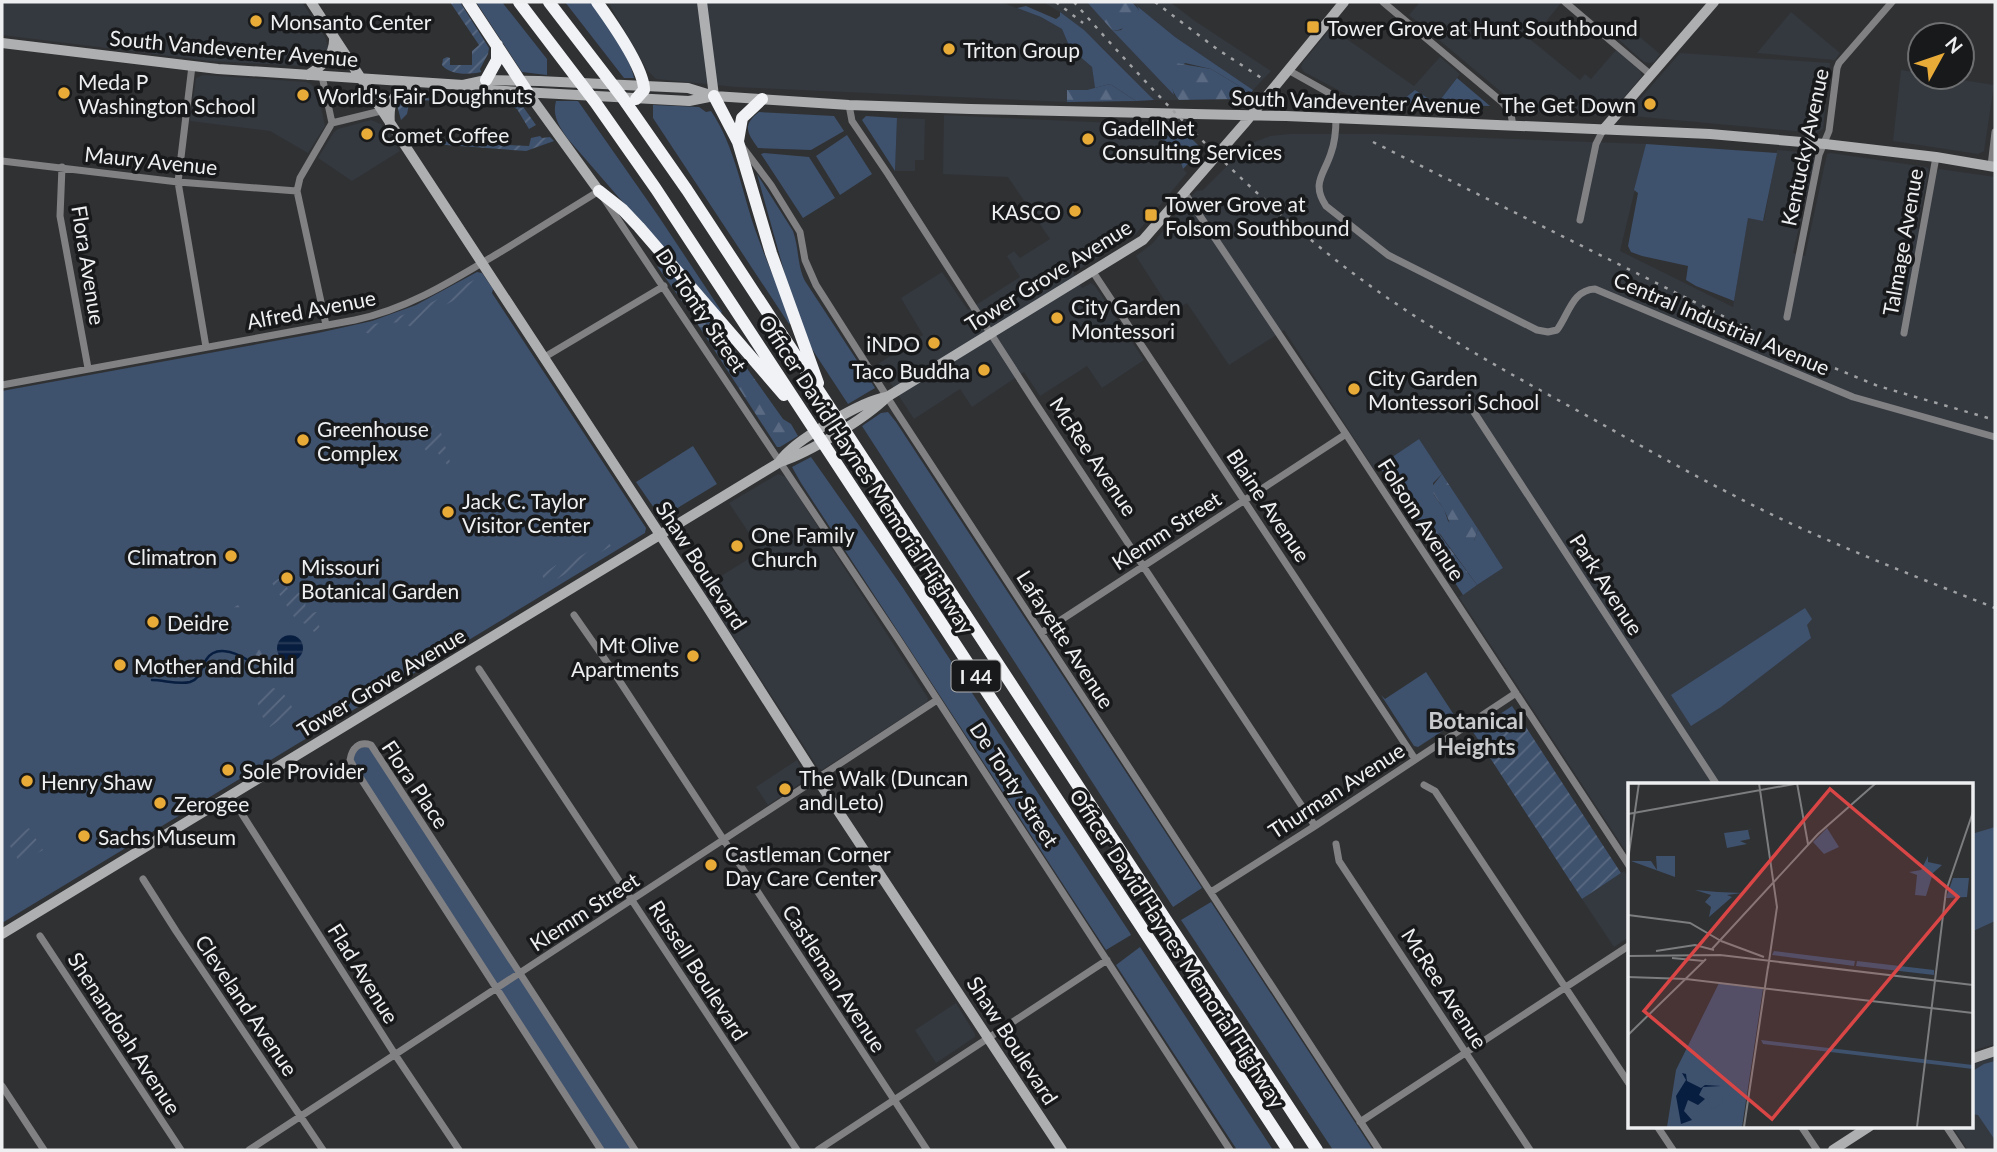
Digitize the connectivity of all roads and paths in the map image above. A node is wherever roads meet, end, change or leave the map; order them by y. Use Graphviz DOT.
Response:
graph roads {
  1 [pos="311,2"];
  2 [pos="468,2"];
  3 [pos="519,2"];
  4 [pos="549,2"];
  5 [pos="597,2"];
  6 [pos="702,2"];
  7 [pos="1344,2"];
  8 [pos="1382,2"];
  9 [pos="1565,2"];
  10 [pos="1714,2"];
  11 [pos="1892,2"];
  12 [pos="334,37"];
  13 [pos="2,43"];
  14 [pos="497,45"];
  15 [pos="192,66"];
  16 [pos="1288,70"];
  17 [pos="307,75"];
  18 [pos="1651,75"];
  19 [pos="322,76"];
  20 [pos="360,78"];
  21 [pos="486,80"];
  22 [pos="520,80"];
  23 [pos="414,82"];
  24 [pos="573,82"];
  25 [pos="463,85"];
  26 [pos="644,86"];
  27 [pos="528,93"];
  28 [pos="555,94"];
  29 [pos="714,96"];
  30 [pos="1338,98"];
  31 [pos="636,99"];
  32 [pos="762,99"];
  33 [pos="849,105"];
  34 [pos="382,111"];
  35 [pos="1249,117"];
  36 [pos="546,118"];
  37 [pos="1336,118"];
  38 [pos="332,123"];
  39 [pos="390,124"];
  40 [pos="1513,126"];
  41 [pos="1603,130"];
  42 [pos="1995,132"];
  43 [pos="738,142"];
  44 [pos="1825,144"];
  45 [pos="1936,157"];
  46 [pos="2,160"];
  47 [pos="62,167"];
  48 [pos="1993,167"];
  49 [pos="178,182"];
  50 [pos="297,191"];
  51 [pos="599,191"];
  52 [pos="1184,192"];
  53 [pos="1580,220"];
  54 [pos="481,264"];
  55 [pos="1093,272"];
  56 [pos="664,286"];
  57 [pos="1787,317"];
  58 [pos="326,325"];
  59 [pos="1904,333"];
  60 [pos="991,334"];
  61 [pos="206,347"];
  62 [pos="543,358"];
  63 [pos="88,368"];
  64 [pos="2,385"];
  65 [pos="820,393"];
  66 [pos="887,397"];
  67 [pos="1468,403"];
  68 [pos="799,407"];
  69 [pos="1346,434"];
  70 [pos="1995,437"];
  71 [pos="780,461"];
  72 [pos="1244,500"];
  73 [pos="660,535"];
  74 [pos="1143,566"];
  75 [pos="575,615"];
  76 [pos="1041,633"];
  77 [pos="480,669"];
  78 [pos="1516,693"];
  79 [pos="937,700"];
  80 [pos="1415,759"];
  81 [pos="817,779"];
  82 [pos="1716,783"];
  83 [pos="1423,785"];
  84 [pos="242,814"];
  85 [pos="1315,826"];
  86 [pos="723,839"];
  87 [pos="1336,844"];
  88 [pos="1628,865"];
  89 [pos="144,879"];
  90 [pos="1211,892"];
  91 [pos="632,900"];
  92 [pos="2,934"];
  93 [pos="40,936"];
  94 [pos="1628,946"];
  95 [pos="1107,960"];
  96 [pos="520,973"];
  97 [pos="1564,988"];
  98 [pos="496,989"];
  99 [pos="989,1039"];
  100 [pos="1995,1051"];
  101 [pos="1464,1053"];
  102 [pos="396,1056"];
  103 [pos="1972,1059"];
  104 [pos="1628,1084"];
  105 [pos="2,1086"];
  106 [pos="895,1100"];
  107 [pos="300,1115"];
  108 [pos="1360,1122"];
  109 [pos="1658,1128"];
  110 [pos="1802,1128"];
  111 [pos="1867,1128"];
  112 [pos="1947,1128"];
  113 [pos="44,1150"];
  114 [pos="181,1150"];
  115 [pos="249,1150"];
  116 [pos="323,1150"];
  117 [pos="459,1150"];
  118 [pos="601,1150"];
  119 [pos="635,1150"];
  120 [pos="797,1150"];
  121 [pos="818,1150"];
  122 [pos="927,1150"];
  123 [pos="1062,1150"];
  124 [pos="1230,1150"];
  125 [pos="1288,1150"];
  126 [pos="1317,1150"];
  127 [pos="1379,1150"];
  128 [pos="1530,1150"];
  129 [pos="1673,1150"];
  130 [pos="1817,1150"];
  131 [pos="1833,1150"];
  132 [pos="1962,1150"];
  1 -- 12 [label="street, Shaw Boulevard"];
  2 -- 14 [label="highway"];
  3 -- 68 [label="highway, Officer David Haynes Memorial Highway / I 44"];
  4 -- 65 [label="highway, Officer David Haynes Memorial Highway / I 44"];
  5 -- 26 [label="highway"];
  6 -- 29 [label="street"];
  7 -- 16 [label="street, Tower Grove Avenue"];
  8 -- 40 [label="street"];
  9 -- 18 [label="street"];
  10 -- 18 [label="street"];
  11 -- 44 [label="street, Kentucky Avenue"];
  12 -- 17 [label="street"];
  12 -- 20 [label="street, Shaw Boulevard"];
  13 -- 15 [label="street, South Vandeventer Avenue"];
  14 -- 21 [label="highway"];
  14 -- 22 [label="highway"];
  15 -- 17 [label="street, South Vandeventer Avenue"];
  15 -- 49 [label="street"];
  16 -- 30 [label="street"];
  16 -- 35 [label="street, Tower Grove Avenue"];
  17 -- 19 [label="street, South Vandeventer Avenue"];
  18 -- 41 [label="street"];
  19 -- 20 [label="street, South Vandeventer Avenue"];
  19 -- 38 [label="street"];
  20 -- 23 [label="street, South Vandeventer Avenue"];
  20 -- 34 [label="street, Shaw Boulevard"];
  21 -- 22 [label="street, South Vandeventer Avenue"];
  21 -- 25 [label="street, South Vandeventer Avenue"];
  22 -- 24 [label="street, South Vandeventer Avenue"];
  22 -- 27 [label="highway"];
  23 -- 25 [label="street, South Vandeventer Avenue"];
  23 -- 39 [label="street"];
  24 -- 26 [label="street, South Vandeventer Avenue"];
  24 -- 28 [label="street"];
  25 -- 27 [label="street, South Vandeventer Avenue"];
  26 -- 29 [label="street, South Vandeventer Avenue"];
  26 -- 31 [label="highway"];
  27 -- 28 [label="street, South Vandeventer Avenue"];
  27 -- 36 [label="street, De Tonty Street"];
  28 -- 31 [label="street, South Vandeventer Avenue"];
  28 -- 36 [label="street"];
  29 -- 31 [label="street, South Vandeventer Avenue"];
  29 -- 32 [label="street, South Vandeventer Avenue"];
  29 -- 43 [label="highway"];
  32 -- 33 [label="street, South Vandeventer Avenue"];
  32 -- 43 [label="highway"];
  33 -- 35 [label="street, South Vandeventer Avenue"];
  33 -- 60 [label="street, McRee Avenue"];
  34 -- 38 [label="street"];
  34 -- 39 [label="street, Shaw Boulevard"];
  35 -- 37 [label="street, South Vandeventer Avenue"];
  35 -- 52 [label="street, Tower Grove Avenue"];
  36 -- 51 [label="street, De Tonty Street"];
  37 -- 40 [label="street, South Vandeventer Avenue"];
  37 -- 70 [label="street, Central Industrial Avenue"];
  38 -- 50 [label="street"];
  39 -- 54 [label="street, Shaw Boulevard"];
  40 -- 41 [label="street, South Vandeventer Avenue"];
  41 -- 44 [label="street, South Vandeventer Avenue"];
  41 -- 53 [label="street"];
  42 -- 48 [label="street"];
  43 -- 65 [label="highway"];
  43 -- 66 [label="street, Lafayette Avenue"];
  44 -- 45 [label="street, South Vandeventer Avenue"];
  44 -- 57 [label="street, Kentucky Avenue"];
  45 -- 48 [label="street, South Vandeventer Avenue"];
  45 -- 59 [label="street, Talmage Avenue"];
  46 -- 47 [label="street, Maury Avenue"];
  47 -- 49 [label="street, Maury Avenue"];
  47 -- 63 [label="street, Flora Avenue"];
  49 -- 50 [label="street, Maury Avenue"];
  49 -- 61 [label="street"];
  50 -- 58 [label="street"];
  51 -- 54 [label="street, Alfred Avenue"];
  51 -- 56 [label="street, De Tonty Street"];
  51 -- 68 [label="highway"];
  52 -- 55 [label="street, Tower Grove Avenue"];
  52 -- 69 [label="street, Folsom Avenue"];
  54 -- 58 [label="street, Alfred Avenue"];
  54 -- 62 [label="street, Shaw Boulevard"];
  55 -- 60 [label="street, Tower Grove Avenue"];
  55 -- 72 [label="street, Blaine Avenue"];
  56 -- 62 [label="street"];
  56 -- 71 [label="street, De Tonty Street"];
  58 -- 61 [label="street, Alfred Avenue"];
  60 -- 66 [label="street, Tower Grove Avenue"];
  60 -- 74 [label="street, McRee Avenue"];
  61 -- 63 [label="street, Alfred Avenue"];
  62 -- 73 [label="street, Shaw Boulevard"];
  63 -- 64 [label="street, Alfred Avenue"];
  65 -- 126 [label="highway, Officer David Haynes Memorial Highway / I 44"];
  66 -- 71 [label="street, Tower Grove Avenue"];
  66 -- 76 [label="street, Lafayette Avenue"];
  67 -- 82 [label="street, Park Avenue"];
  68 -- 125 [label="highway, Officer David Haynes Memorial Highway / I 44"];
  69 -- 72 [label="street, Klemm Street"];
  69 -- 78 [label="street, Folsom Avenue"];
  71 -- 73 [label="street, Tower Grove Avenue"];
  71 -- 79 [label="street, De Tonty Street"];
  72 -- 74 [label="street, Klemm Street"];
  72 -- 80 [label="street, Blaine Avenue"];
  73 -- 81 [label="street, Shaw Boulevard"];
  73 -- 92 [label="street, Tower Grove Avenue"];
  74 -- 76 [label="street, Klemm Street"];
  74 -- 85 [label="street, McRee Avenue"];
  75 -- 86 [label="street, Castleman Avenue"];
  76 -- 90 [label="street, Lafayette Avenue"];
  77 -- 91 [label="street, Russell Boulevard"];
  78 -- 80 [label="street, Thurman Avenue"];
  78 -- 88 [label="street, Folsom Avenue"];
  79 -- 81 [label="street, Klemm Street"];
  79 -- 95 [label="street, De Tonty Street"];
  80 -- 85 [label="street, Thurman Avenue"];
  81 -- 86 [label="street, Klemm Street"];
  81 -- 99 [label="street, Shaw Boulevard"];
  83 -- 97 [label="street"];
  84 -- 102 [label="street, Flad Avenue"];
  85 -- 90 [label="street, Thurman Avenue"];
  86 -- 91 [label="street, Klemm Street"];
  86 -- 106 [label="street, Castleman Avenue"];
  87 -- 101 [label="street, McRee Avenue"];
  89 -- 107 [label="street, Cleveland Avenue"];
  90 -- 108 [label="street, Lafayette Avenue"];
  91 -- 96 [label="street, Klemm Street"];
  91 -- 120 [label="street, Russell Boulevard"];
  93 -- 114 [label="street, Shenandoah Avenue"];
  94 -- 97 [label="street"];
  95 -- 99 [label="street"];
  95 -- 124 [label="street, De Tonty Street"];
  96 -- 98 [label="street, Klemm Street"];
  96 -- 98 [label="street, Flora Place"];
  96 -- 119 [label="street, Flora Place"];
  97 -- 101 [label="street"];
  97 -- 104 [label="street"];
  98 -- 102 [label="street, Klemm Street"];
  98 -- 118 [label="street, Flora Place"];
  99 -- 106 [label="street"];
  99 -- 123 [label="street, Shaw Boulevard"];
  100 -- 103 [label="street"];
  101 -- 108 [label="street"];
  101 -- 128 [label="street, McRee Avenue"];
  102 -- 107 [label="street, Klemm Street"];
  102 -- 117 [label="street, Flad Avenue"];
  105 -- 113 [label="street"];
  106 -- 121 [label="street"];
  106 -- 122 [label="street, Castleman Avenue"];
  107 -- 115 [label="street, Klemm Street"];
  107 -- 116 [label="street, Cleveland Avenue"];
  108 -- 127 [label="street, Lafayette Avenue"];
  109 -- 129 [label="street"];
  110 -- 130 [label="street"];
  111 -- 131 [label="street"];
  112 -- 132 [label="street"];
}
